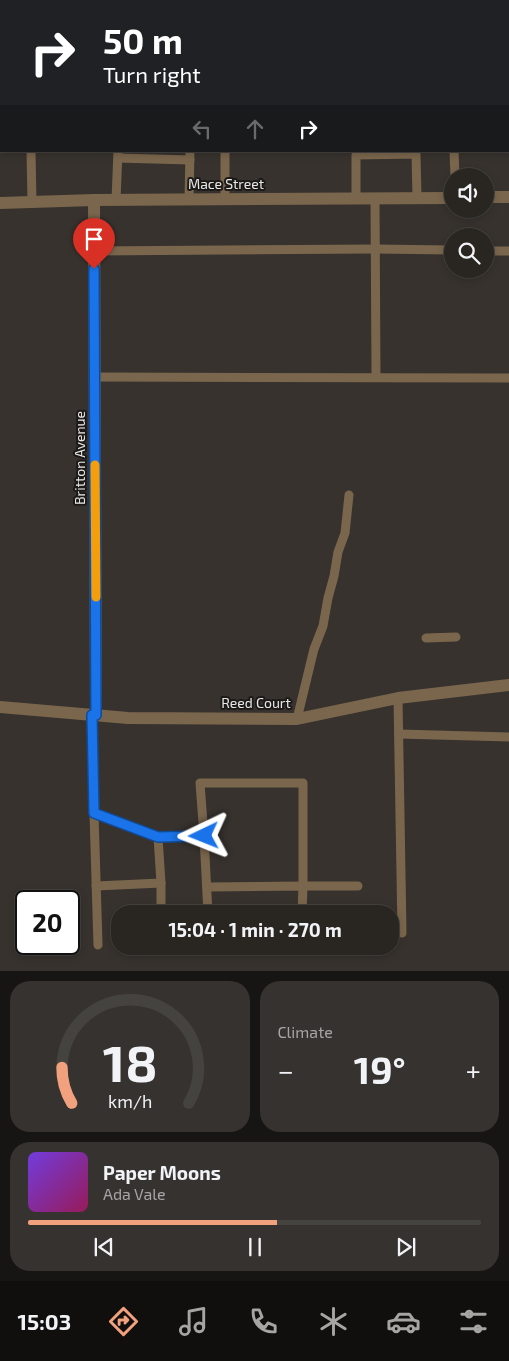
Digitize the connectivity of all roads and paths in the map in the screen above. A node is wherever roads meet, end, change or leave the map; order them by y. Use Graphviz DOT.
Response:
graph roads {
  1 [pos="31,152"];
  2 [pos="225,152"];
  3 [pos="416,152"];
  4 [pos="454,152"];
  5 [pos="118,154"];
  6 [pos="190,156"];
  7 [pos="455,168"];
  8 [pos="494,197"];
  9 [pos="509,197"];
  10 [pos="356,198"];
  11 [pos="375,198"];
  12 [pos="417,198"];
  13 [pos="444,198"];
  14 [pos="225,199"];
  15 [pos="94,200"];
  16 [pos="116,200"];
  17 [pos="189,200"];
  18 [pos="32,202"];
  19 [pos="0,203"];
  20 [pos="375,249"];
  21 [pos="444,250"];
  22 [pos="94,251"];
  23 [pos="494,251"];
  24 [pos="509,251"];
  25 [pos="94,377"];
  26 [pos="376,377"];
  27 [pos="509,378"];
  28 [pos="349,495"];
  29 [pos="456,637"];
  30 [pos="426,638"];
  31 [pos="509,684"];
  32 [pos="398,698"];
  33 [pos="0,707"];
  34 [pos="94,715"];
  35 [pos="297,719"];
  36 [pos="399,734"];
  37 [pos="509,738"];
  38 [pos="94,813"];
  39 [pos="204,836"];
  40 [pos="158,837"];
  41 [pos="161,883"];
  42 [pos="96,886"];
  43 [pos="303,886"];
  44 [pos="358,886"];
  45 [pos="207,887"];
  46 [pos="160,905"];
  47 [pos="208,905"];
  48 [pos="302,905"];
  49 [pos="402,932"];
  50 [pos="98,945"];
  1 -- 18 [label="lane"];
  2 -- 14 [label="lane"];
  3 -- 10 [label="lane"];
  3 -- 12 [label="lane"];
  4 -- 7 [label="lane"];
  5 -- 6 [label="lane"];
  5 -- 16 [label="lane"];
  6 -- 17 [label="lane"];
  8 -- 9 [label="street"];
  10 -- 11 [label="street, Mace Street"];
  10 -- 14 [label="street, Mace Street"];
  11 -- 12 [label="street, Mace Street"];
  11 -- 20 [label="lane"];
  12 -- 13 [label="street, Mace Street"];
  14 -- 17 [label="street, Mace Street"];
  15 -- 16 [label="street, Mace Street"];
  15 -- 18 [label="street, Mace Street"];
  15 -- 22 [label="street, Britton Avenue"];
  16 -- 17 [label="street, Mace Street"];
  18 -- 19 [label="street, Mace Street"];
  20 -- 21 [label="lane"];
  20 -- 22 [label="lane"];
  20 -- 26 [label="lane"];
  22 -- 25 [label="street, Britton Avenue"];
  23 -- 24 [label="lane"];
  25 -- 26 [label="lane"];
  25 -- 34 [label="street, Britton Avenue"];
  26 -- 27 [label="lane"];
  28 -- 35 [label="lane"];
  29 -- 30 [label="lane"];
  31 -- 32 [label="street, Reed Court"];
  32 -- 35 [label="street, Reed Court"];
  32 -- 36 [label="lane"];
  33 -- 34 [label="street, Reed Court"];
  34 -- 35 [label="street, Reed Court"];
  34 -- 38 [label="lane"];
  36 -- 37 [label="lane"];
  36 -- 49 [label="lane"];
  38 -- 40 [label="lane"];
  38 -- 42 [label="lane"];
  39 -- 40 [label="lane"];
  39 -- 43 [label="lane"];
  39 -- 45 [label="lane"];
  40 -- 41 [label="lane"];
  41 -- 42 [label="lane"];
  41 -- 46 [label="lane"];
  42 -- 50 [label="lane"];
  43 -- 44 [label="lane"];
  43 -- 45 [label="lane"];
  43 -- 48 [label="lane"];
  45 -- 47 [label="lane"];
}
